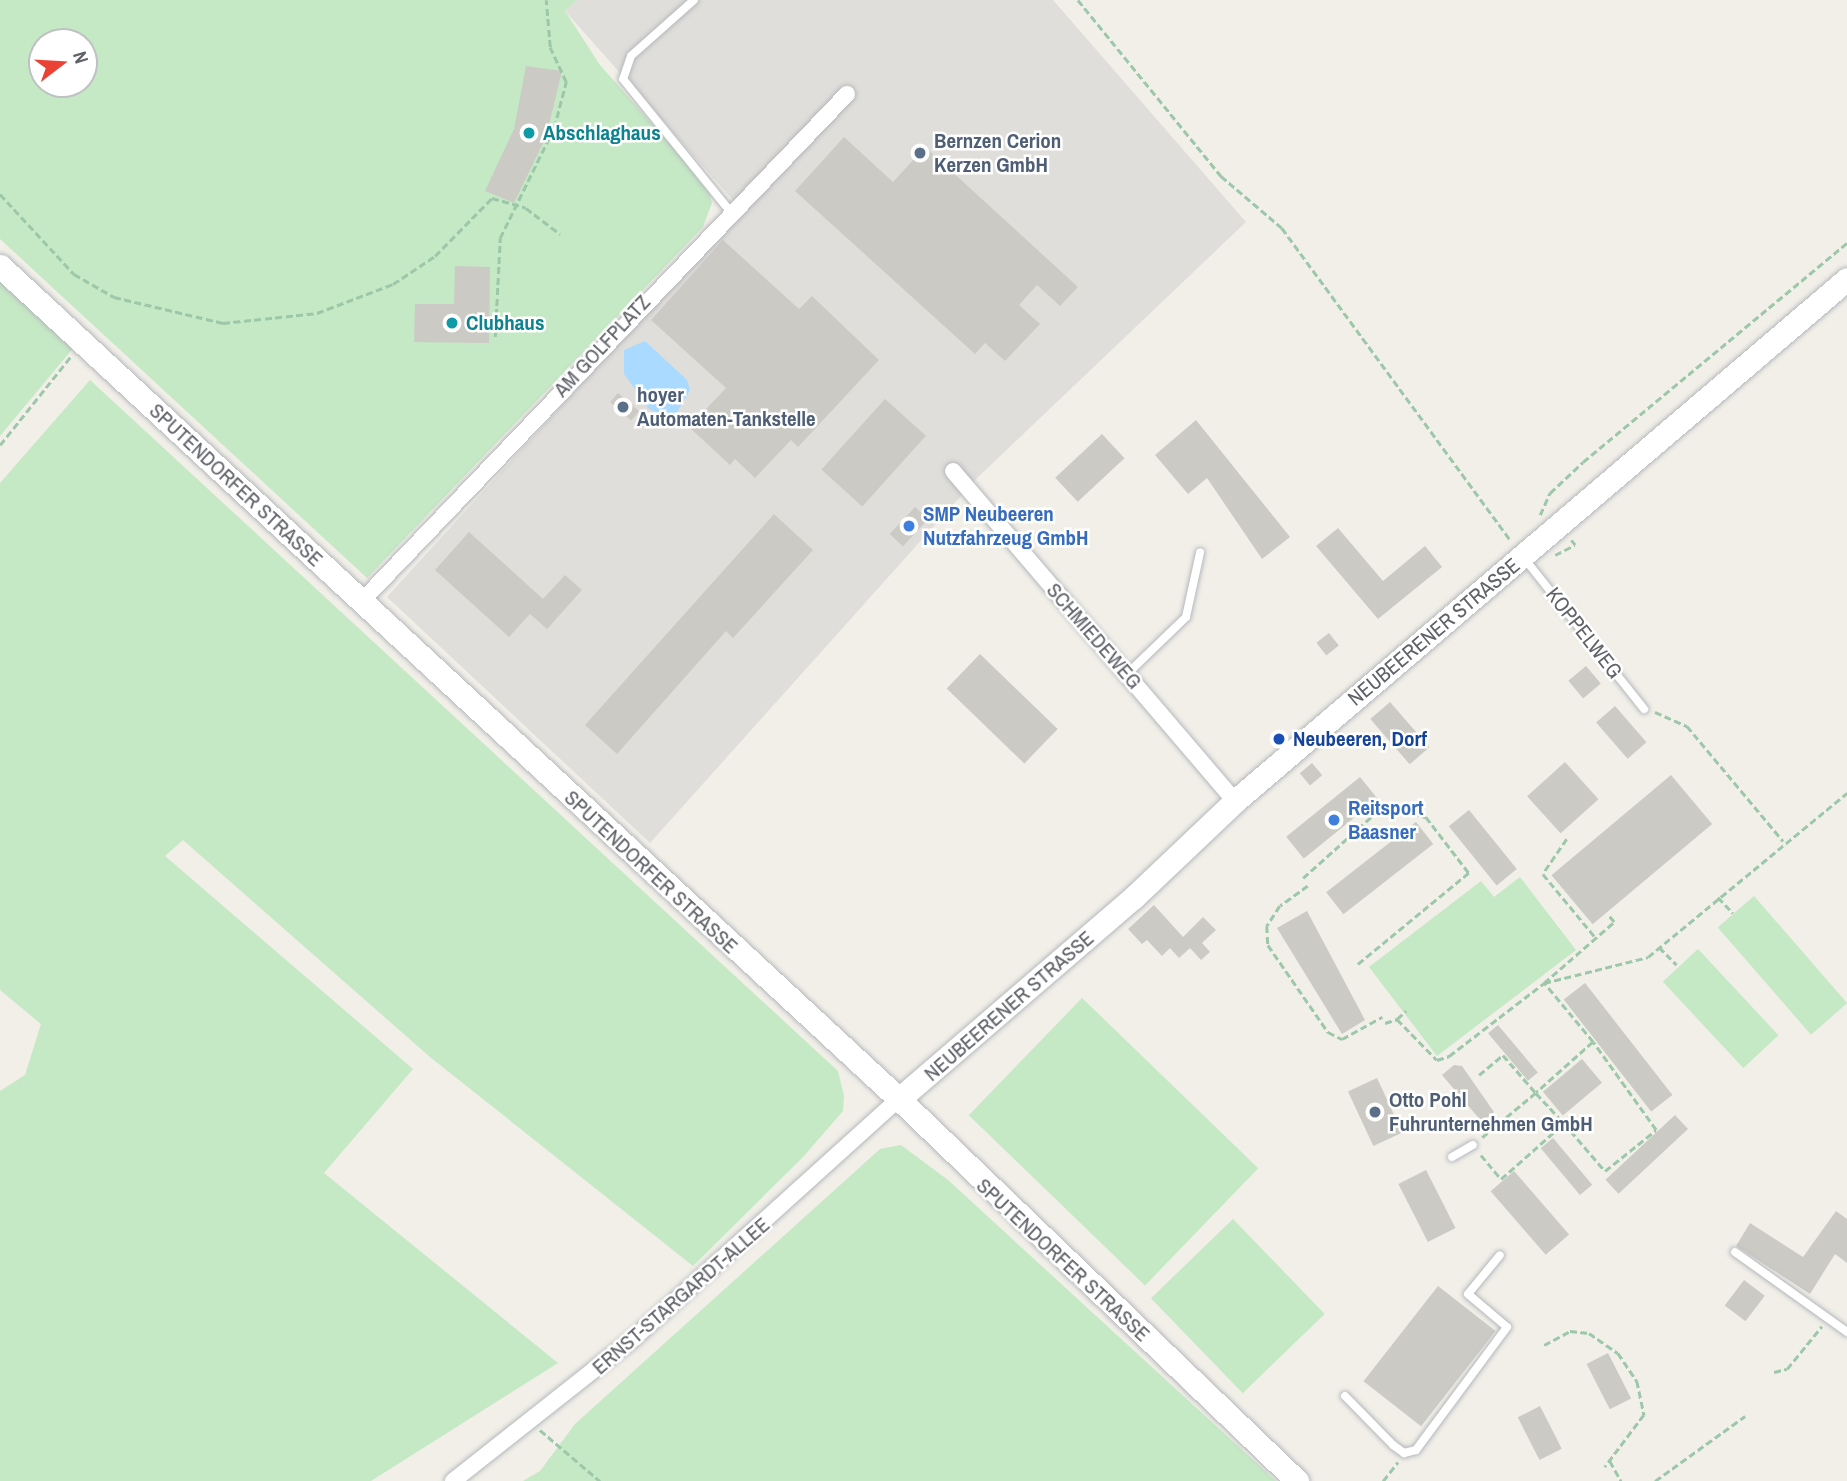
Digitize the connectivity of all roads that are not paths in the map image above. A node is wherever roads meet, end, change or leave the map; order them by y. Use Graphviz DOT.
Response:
graph roads {
  1 [pos="694,0"];
  2 [pos="848,94"];
  3 [pos="730,211"];
  4 [pos="0,266"];
  5 [pos="1847,279"];
  6 [pos="953,471"];
  7 [pos="1200,553"];
  8 [pos="1523,557"];
  9 [pos="361,602"];
  10 [pos="1127,674"];
  11 [pos="1644,709"];
  12 [pos="1235,801"];
  13 [pos="899,1099"];
  14 [pos="1473,1145"];
  15 [pos="1452,1157"];
  16 [pos="1735,1252"];
  17 [pos="1500,1255"];
  18 [pos="1847,1332"];
  19 [pos="1345,1396"];
  20 [pos="453,1481"];
  21 [pos="1297,1481"];
  1 -- 3 [label="lane"];
  2 -- 3 [label="street, AM GOLFPLATZ"];
  3 -- 9 [label="street, AM GOLFPLATZ"];
  4 -- 9 [label="main road, SPUTENDORFER STRASSE"];
  5 -- 8 [label="main road, NEUBEERENER STRASSE"];
  6 -- 10 [label="street, SCHMIEDEWEG"];
  7 -- 10 [label="lane"];
  8 -- 11 [label="lane, KOPPELWEG"];
  8 -- 12 [label="main road, NEUBEERENER STRASSE"];
  9 -- 13 [label="main road, SPUTENDORFER STRASSE"];
  10 -- 12 [label="street, SCHMIEDEWEG"];
  12 -- 13 [label="main road, NEUBEERENER STRASSE"];
  13 -- 20 [label="street, ERNST-STARGARDT-ALLEE"];
  13 -- 21 [label="main road, SPUTENDORFER STRASSE"];
  14 -- 15 [label="lane"];
  16 -- 18 [label="lane"];
  17 -- 19 [label="lane"];
}
